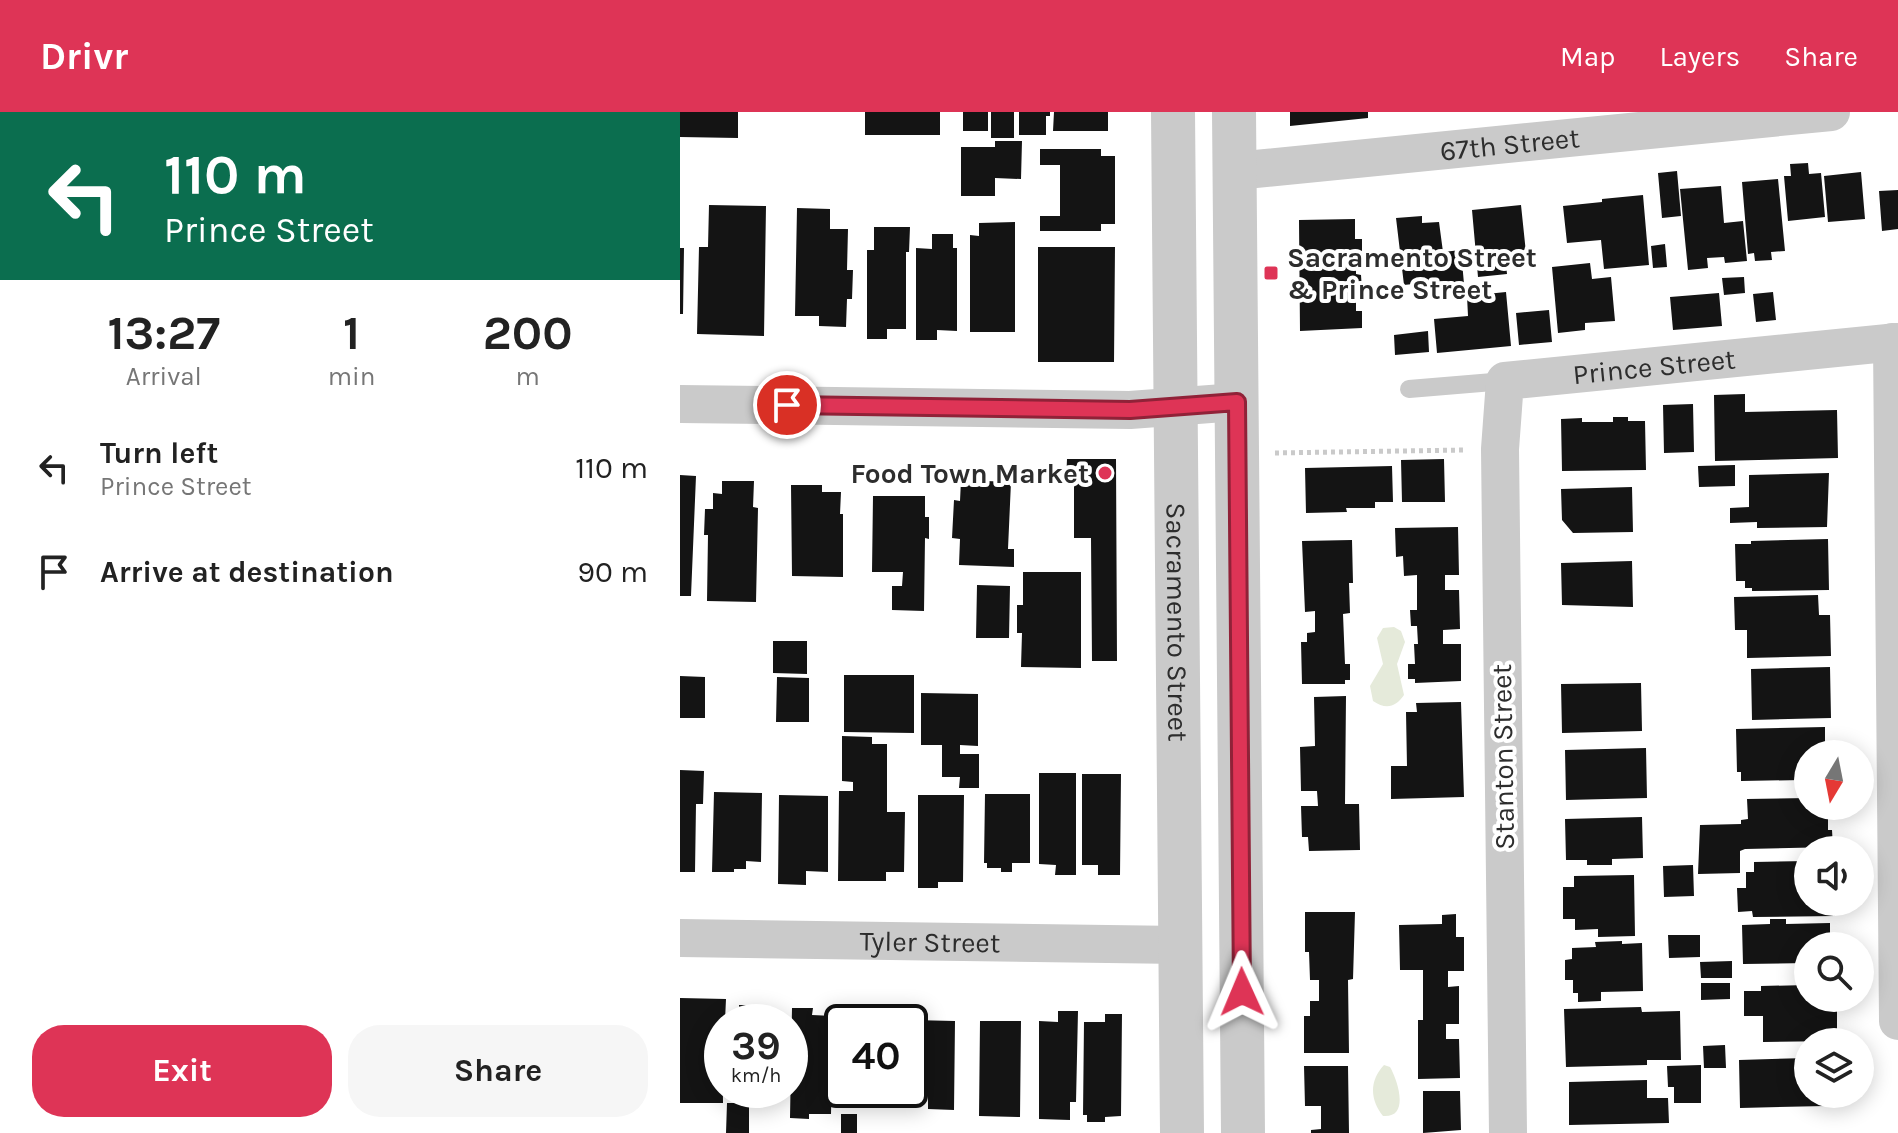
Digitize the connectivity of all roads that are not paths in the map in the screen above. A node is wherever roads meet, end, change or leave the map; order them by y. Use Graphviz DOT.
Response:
graph roads {
  1 [pos="1173,112"];
  2 [pos="1234,112"];
  3 [pos="1831,112"];
  4 [pos="1235,171"];
  5 [pos="1895,342"];
  6 [pos="1505,381"];
  7 [pos="1409,389"];
  8 [pos="1237,402"];
  9 [pos="680,404"];
  10 [pos="1176,406"];
  11 [pos="680,938"];
  12 [pos="1181,945"];
  13 [pos="1898,1021"];
  14 [pos="1182,1133"];
  15 [pos="1243,1133"];
  16 [pos="1508,1133"];
  1 -- 10 [label="street, Sacramento Street"];
  2 -- 4 [label="street"];
  3 -- 4 [label="street, 67th Street"];
  4 -- 8 [label="street"];
  5 -- 6 [label="street, Prince Street"];
  5 -- 13 [label="street"];
  6 -- 7 [label="lane, Prince Street"];
  6 -- 16 [label="street, Stanton Street"];
  8 -- 10 [label="street"];
  8 -- 15 [label="street"];
  9 -- 10 [label="street"];
  10 -- 12 [label="street, Sacramento Street"];
  11 -- 12 [label="street, Tyler Street"];
  12 -- 14 [label="street, Sacramento Street"];
}
